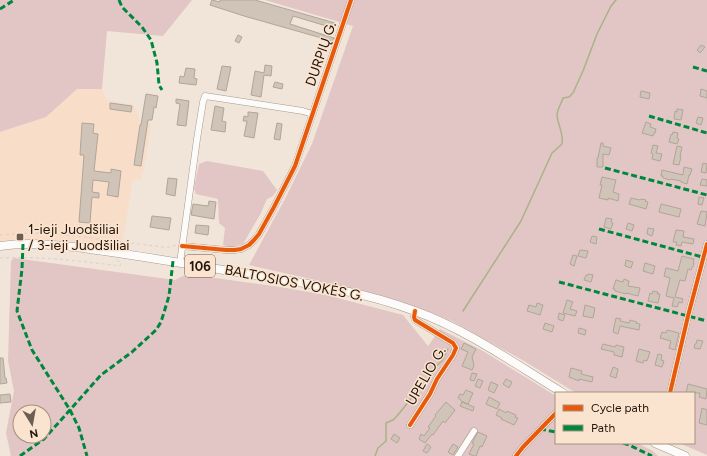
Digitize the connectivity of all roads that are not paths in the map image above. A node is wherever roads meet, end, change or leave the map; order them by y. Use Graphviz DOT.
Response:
graph roads {
  1 [pos="351,0"];
  2 [pos="312,114"];
  3 [pos="182,244"];
  4 [pos="707,244"];
  5 [pos="0,246"];
  6 [pos="180,263"];
  7 [pos="415,311"];
  8 [pos="561,392"];
  9 [pos="670,392"];
  10 [pos="555,414"];
  11 [pos="410,425"];
  12 [pos="474,431"];
  13 [pos="658,444"];
  14 [pos="458,456"];
  15 [pos="516,456"];
  16 [pos="684,456"];
  1 -- 2 [label="street, DURPIŲ G."];
  2 -- 3 [label="street, DURPIŲ G."];
  2 -- 3 [label="street"];
  3 -- 6 [label="street"];
  4 -- 9 [label="street"];
  5 -- 6 [label="main road, BALTOSIOS VOKĖS G. / 106"];
  6 -- 7 [label="main road, BALTOSIOS VOKĖS G. / 106"];
  7 -- 8 [label="main road, 106"];
  7 -- 11 [label="street, UPELIO G."];
  10 -- 15 [label="street"];
  12 -- 14 [label="street"];
  13 -- 16 [label="main road"];
}
